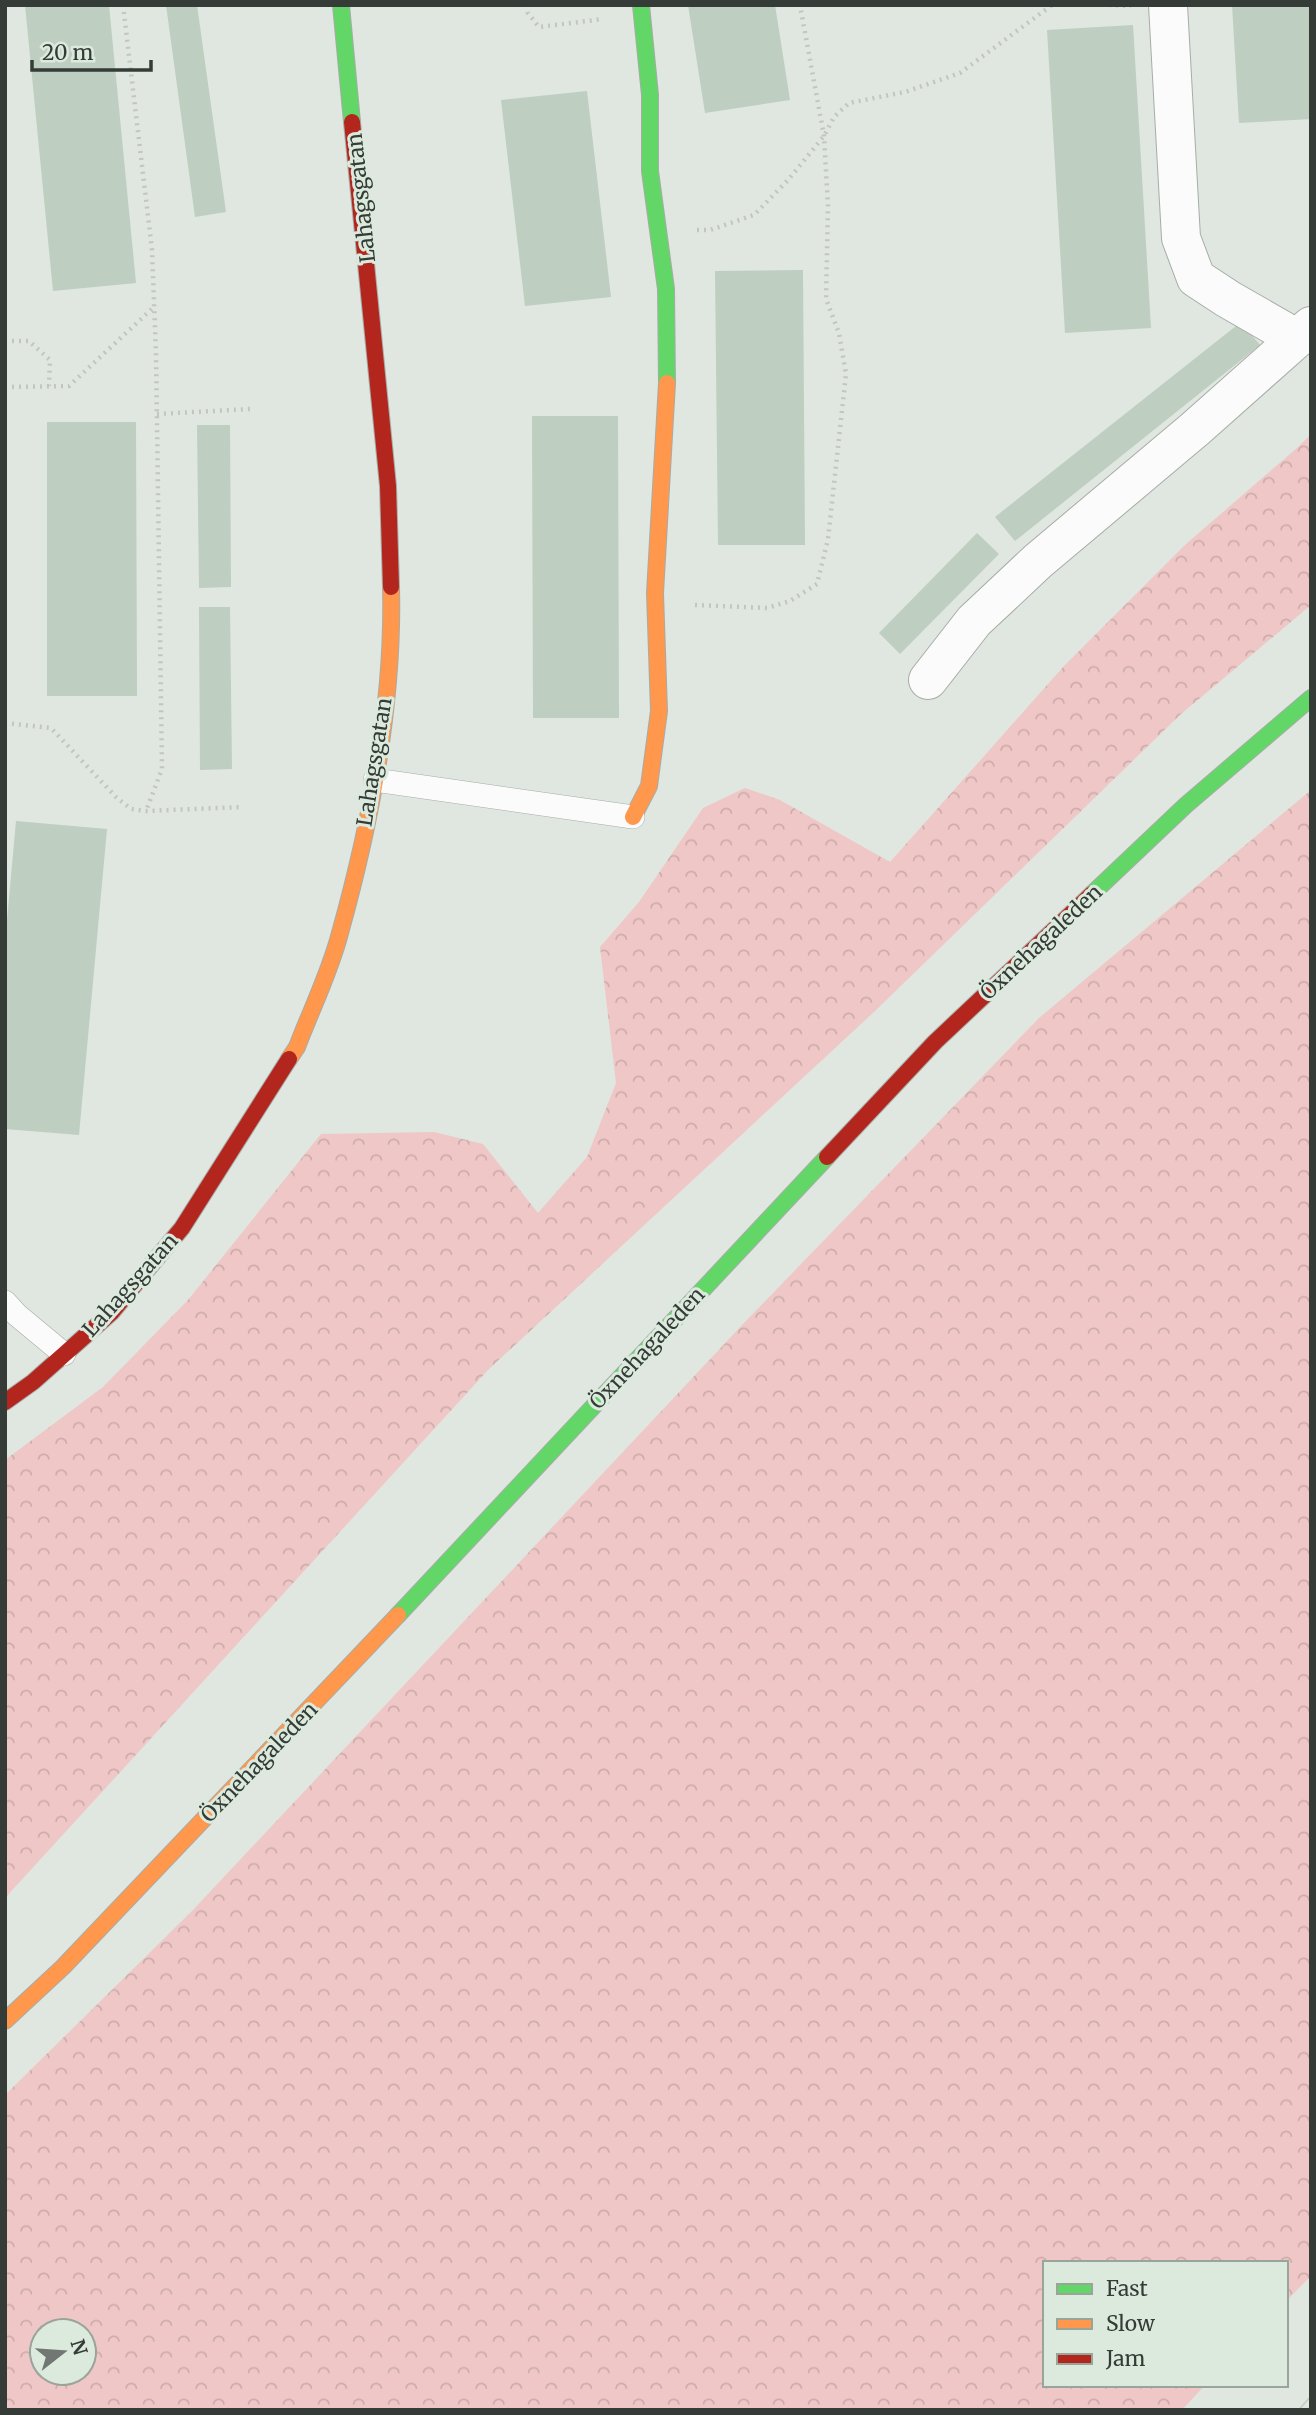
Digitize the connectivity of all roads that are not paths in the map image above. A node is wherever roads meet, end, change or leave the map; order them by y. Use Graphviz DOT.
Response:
graph roads {
  1 [pos="341,5"];
  2 [pos="1168,5"];
  3 [pos="641,10"];
  4 [pos="1303,332"];
  5 [pos="928,680"];
  6 [pos="1311,698"];
  7 [pos="375,780"];
  8 [pos="633,817"];
  9 [pos="5,1302"];
  10 [pos="64,1354"];
  11 [pos="5,1402"];
  12 [pos="5,2021"];
  1 -- 7 [label="street, Lahagsgatan"];
  2 -- 4 [label="street"];
  3 -- 8 [label="street"];
  4 -- 5 [label="street"];
  6 -- 12 [label="street, Öxnehagaleden"];
  7 -- 8 [label="lane"];
  7 -- 10 [label="street, Lahagsgatan"];
  9 -- 10 [label="lane"];
  10 -- 11 [label="street, Lahagsgatan"];
}
